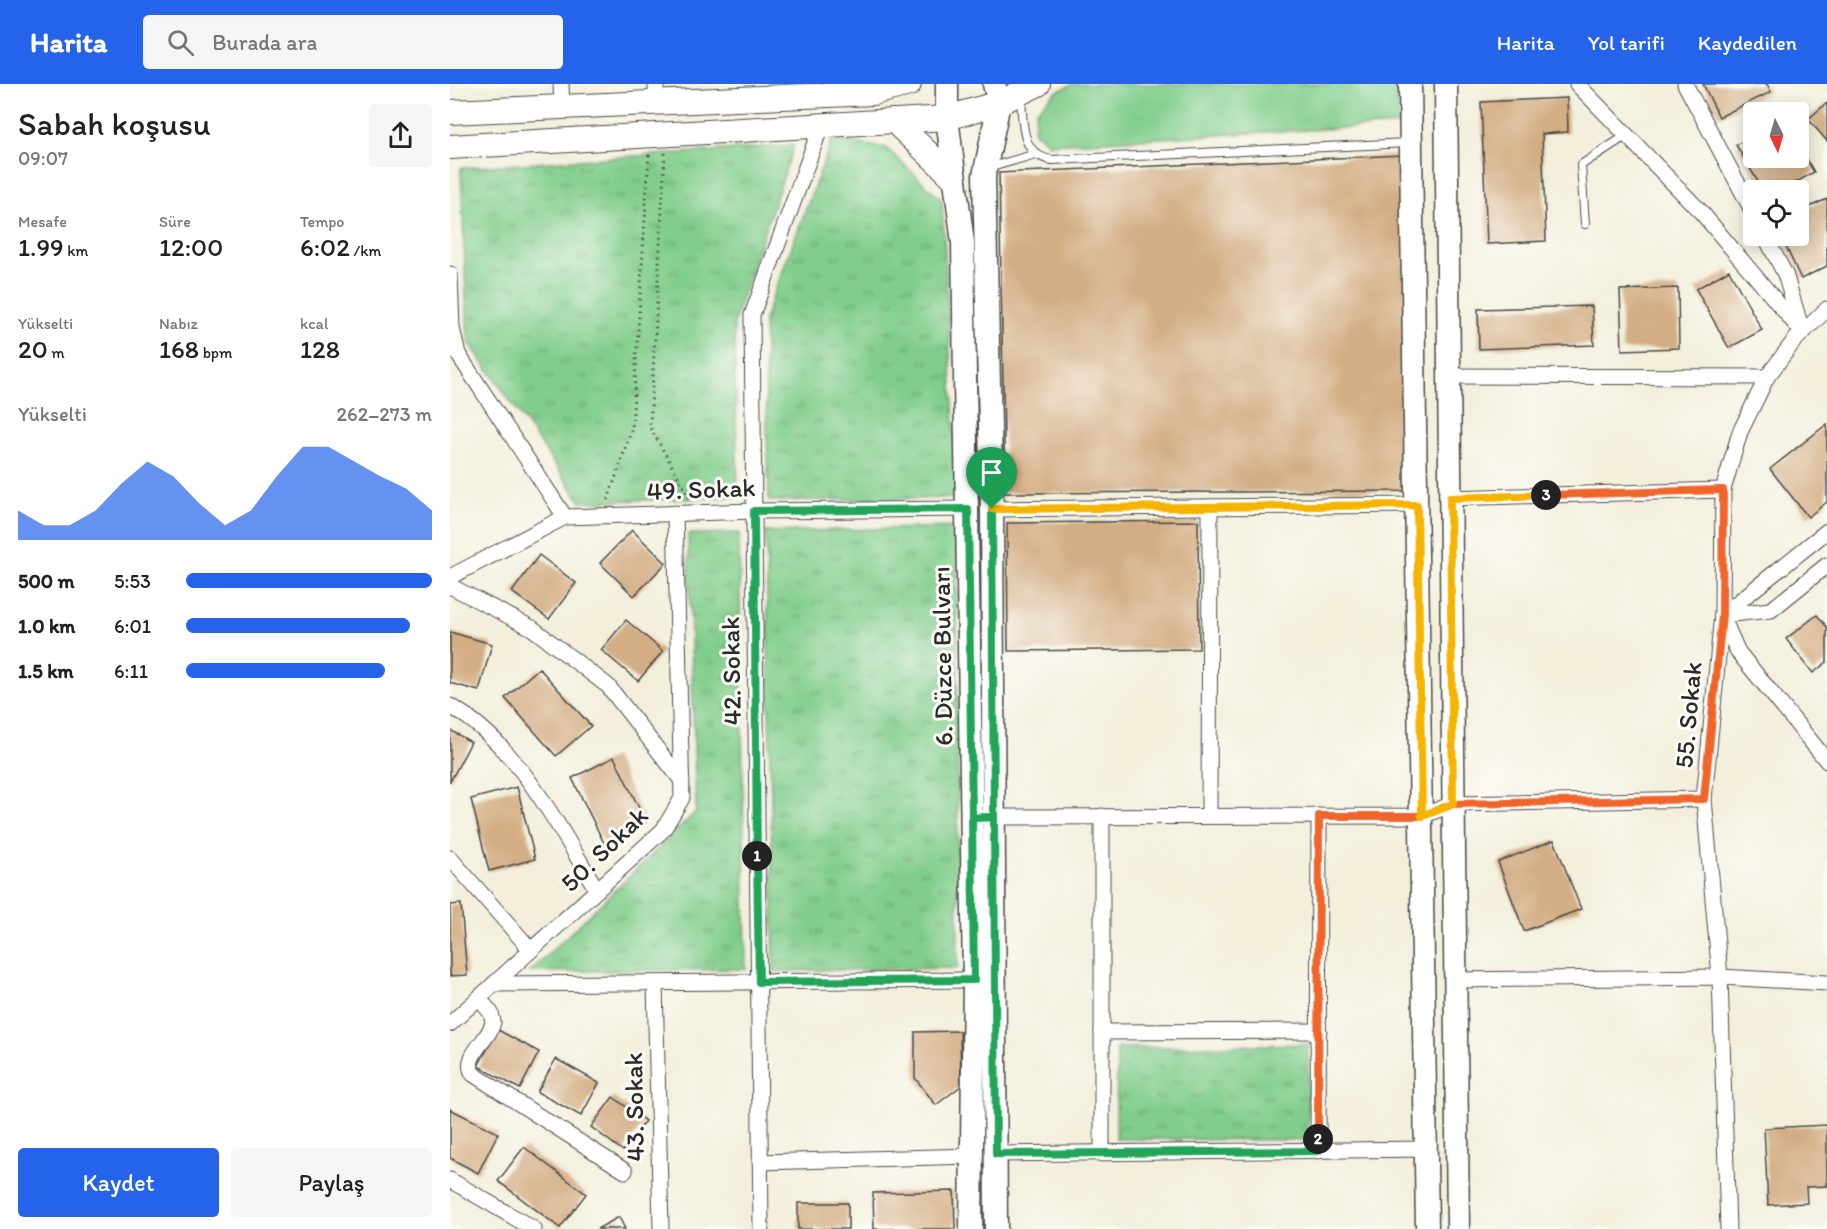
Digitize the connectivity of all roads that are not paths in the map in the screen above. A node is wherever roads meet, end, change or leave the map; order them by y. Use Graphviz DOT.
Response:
graph roads {
  1 [pos="909,84"];
  2 [pos="947,84"];
  3 [pos="1410,84"];
  4 [pos="1446,84"];
  5 [pos="1577,84"];
  6 [pos="1685,84"];
  7 [pos="1029,88"];
  8 [pos="656,93"];
  9 [pos="996,94"];
  10 [pos="562,96"];
  11 [pos="450,112"];
  12 [pos="947,118"];
  13 [pos="894,122"];
  14 [pos="821,126"];
  15 [pos="1627,135"];
  16 [pos="1411,143"];
  17 [pos="450,147"];
  18 [pos="1036,154"];
  19 [pos="985,169"];
  20 [pos="954,178"];
  21 [pos="1743,193"];
  22 [pos="1585,224"];
  23 [pos="1770,246"];
  24 [pos="450,274"];
  25 [pos="1827,309"];
  26 [pos="1802,332"];
  27 [pos="452,339"];
  28 [pos="1449,376"];
  29 [pos="1767,376"];
  30 [pos="1723,490"];
  31 [pos="1450,498"];
  32 [pos="1417,505"];
  33 [pos="1210,507"];
  34 [pos="968,509"];
  35 [pos="992,509"];
  36 [pos="754,511"];
  37 [pos="675,513"];
  38 [pos="565,517"];
  39 [pos="1827,531"];
  40 [pos="1827,566"];
  41 [pos="450,576"];
  42 [pos="450,586"];
  43 [pos="1722,615"];
  44 [pos="450,706"];
  45 [pos="1827,761"];
  46 [pos="682,781"];
  47 [pos="1704,799"];
  48 [pos="1453,804"];
  49 [pos="1102,816"];
  50 [pos="1209,816"];
  51 [pos="1319,816"];
  52 [pos="1422,816"];
  53 [pos="983,817"];
  54 [pos="450,858"];
  55 [pos="597,890"];
  56 [pos="531,950"];
  57 [pos="1720,976"];
  58 [pos="974,980"];
  59 [pos="1455,980"];
  60 [pos="759,982"];
  61 [pos="655,983"];
  62 [pos="1827,983"];
  63 [pos="494,984"];
  64 [pos="479,998"];
  65 [pos="450,1024"];
  66 [pos="1319,1031"];
  67 [pos="1102,1032"];
  68 [pos="1426,1149"];
  69 [pos="1318,1151"];
  70 [pos="996,1154"];
  71 [pos="1102,1154"];
  72 [pos="972,1156"];
  73 [pos="760,1162"];
  74 [pos="625,1172"];
  75 [pos="450,1180"];
  76 [pos="534,1229"];
  77 [pos="661,1229"];
  78 [pos="761,1229"];
  79 [pos="971,1229"];
  80 [pos="996,1229"];
  81 [pos="1427,1229"];
  82 [pos="1458,1229"];
  83 [pos="1728,1229"];
  1 -- 8 [label="main road"];
  2 -- 12 [label="main road, 6. Düzce Bulvarı"];
  3 -- 16 [label="main road"];
  4 -- 28 [label="main road"];
  5 -- 15 [label="street"];
  6 -- 21 [label="street"];
  7 -- 9 [label="main road"];
  7 -- 18 [label="lane"];
  8 -- 10 [label="main road"];
  9 -- 12 [label="main road"];
  9 -- 19 [label="main road, 6. Düzce Bulvarı"];
  10 -- 11 [label="main road"];
  12 -- 13 [label="main road"];
  12 -- 20 [label="main road, 6. Düzce Bulvarı"];
  13 -- 14 [label="main road"];
  13 -- 20 [label="main road"];
  14 -- 17 [label="main road"];
  14 -- 36 [label="street, 42. Sokak"];
  15 -- 22 [label="lane"];
  15 -- 26 [label="street"];
  16 -- 18 [label="lane"];
  16 -- 32 [label="main road"];
  18 -- 19 [label="lane"];
  19 -- 35 [label="main road, 6. Düzce Bulvarı"];
  20 -- 34 [label="main road, 6. Düzce Bulvarı"];
  23 -- 26 [label="street"];
  24 -- 27 [label="street"];
  25 -- 26 [label="street, 55. Sokak"];
  26 -- 29 [label="street, 55. Sokak"];
  27 -- 38 [label="street"];
  28 -- 29 [label="street"];
  28 -- 31 [label="main road"];
  29 -- 30 [label="street, 55. Sokak"];
  30 -- 31 [label="street"];
  30 -- 43 [label="street, 55. Sokak"];
  31 -- 48 [label="main road"];
  32 -- 33 [label="street"];
  32 -- 52 [label="main road"];
  33 -- 35 [label="street"];
  33 -- 50 [label="street"];
  34 -- 36 [label="street, 49. Sokak"];
  34 -- 53 [label="main road, 6. Düzce Bulvarı"];
  35 -- 53 [label="main road, 6. Düzce Bulvarı"];
  36 -- 37 [label="street, 49. Sokak"];
  36 -- 60 [label="street, 42. Sokak"];
  37 -- 38 [label="street, 49. Sokak"];
  37 -- 46 [label="street, 50. Sokak"];
  38 -- 41 [label="street, 49. Sokak"];
  39 -- 43 [label="street"];
  40 -- 43 [label="street"];
  42 -- 46 [label="street"];
  43 -- 45 [label="street"];
  43 -- 47 [label="street, 55. Sokak"];
  44 -- 55 [label="street"];
  46 -- 55 [label="street, 50. Sokak"];
  47 -- 48 [label="street"];
  47 -- 57 [label="street, 55. Sokak"];
  48 -- 52 [label="street"];
  48 -- 59 [label="main road"];
  49 -- 50 [label="street"];
  49 -- 53 [label="street"];
  49 -- 67 [label="street"];
  50 -- 51 [label="street"];
  51 -- 52 [label="street"];
  51 -- 66 [label="street"];
  52 -- 68 [label="main road"];
  53 -- 58 [label="main road, 6. Düzce Bulvarı"];
  53 -- 70 [label="main road, 6. Düzce Bulvarı"];
  54 -- 56 [label="street"];
  55 -- 56 [label="street, 50. Sokak"];
  56 -- 63 [label="street, 50. Sokak"];
  57 -- 59 [label="street"];
  57 -- 62 [label="street"];
  57 -- 83 [label="street, 55. Sokak"];
  58 -- 60 [label="street"];
  58 -- 72 [label="main road, 6. Düzce Bulvarı"];
  59 -- 82 [label="main road"];
  60 -- 61 [label="street"];
  60 -- 73 [label="street, 42. Sokak"];
  61 -- 63 [label="street"];
  61 -- 77 [label="street, 43. Sokak"];
  63 -- 64 [label="street, 50. Sokak"];
  64 -- 65 [label="street, 50. Sokak"];
  64 -- 74 [label="street"];
  66 -- 67 [label="street"];
  66 -- 69 [label="street"];
  67 -- 71 [label="street"];
  68 -- 69 [label="street"];
  68 -- 81 [label="main road"];
  69 -- 71 [label="street"];
  70 -- 71 [label="street"];
  70 -- 80 [label="main road, 6. Düzce Bulvarı"];
  72 -- 73 [label="street"];
  72 -- 79 [label="main road, 6. Düzce Bulvarı"];
  73 -- 78 [label="street, 42. Sokak"];
  75 -- 76 [label="street"];
}
